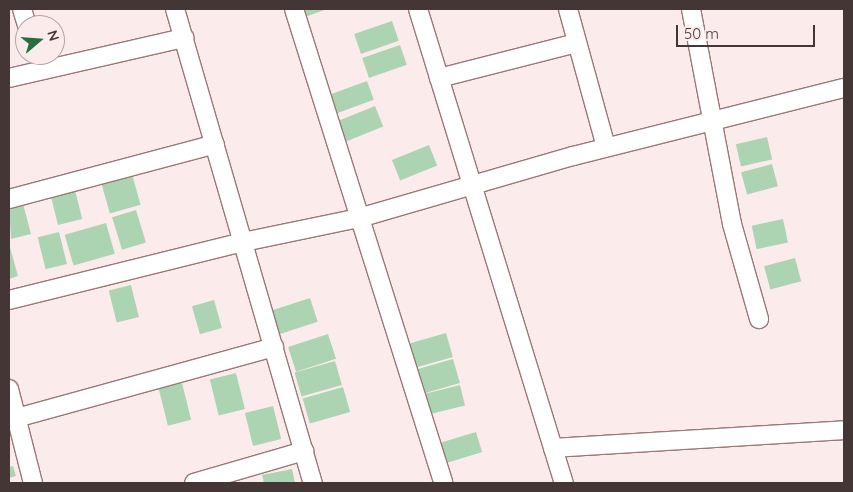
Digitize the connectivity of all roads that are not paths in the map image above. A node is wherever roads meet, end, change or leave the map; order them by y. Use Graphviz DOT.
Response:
graph roads {
  1 [pos="175,9"];
  2 [pos="294,9"];
  3 [pos="418,9"];
  4 [pos="568,9"];
  5 [pos="691,9"];
  6 [pos="184,38"];
  7 [pos="576,43"];
  8 [pos="65,57"];
  9 [pos="32,65"];
  10 [pos="9,78"];
  11 [pos="439,78"];
  12 [pos="844,88"];
  13 [pos="712,118"];
  14 [pos="215,144"];
  15 [pos="606,147"];
  16 [pos="472,184"];
  17 [pos="9,199"];
  18 [pos="359,218"];
  19 [pos="243,242"];
  20 [pos="9,300"];
  21 [pos="759,319"];
  22 [pos="274,347"];
  23 [pos="9,389"];
  24 [pos="13,419"];
  25 [pos="844,430"];
  26 [pos="553,448"];
  27 [pos="304,451"];
  28 [pos="34,483"];
  29 [pos="194,483"];
  30 [pos="313,483"];
  31 [pos="443,483"];
  32 [pos="564,483"];
  1 -- 6 [label="street"];
  2 -- 18 [label="street"];
  3 -- 11 [label="street"];
  4 -- 7 [label="street"];
  5 -- 13 [label="street"];
  6 -- 8 [label="street"];
  6 -- 14 [label="street"];
  7 -- 11 [label="street"];
  7 -- 15 [label="street"];
  9 -- 10 [label="street"];
  11 -- 16 [label="street"];
  12 -- 13 [label="street"];
  13 -- 15 [label="street"];
  13 -- 21 [label="street"];
  14 -- 17 [label="street"];
  14 -- 19 [label="street"];
  15 -- 16 [label="street"];
  16 -- 18 [label="street"];
  16 -- 26 [label="street"];
  18 -- 19 [label="street"];
  18 -- 31 [label="street"];
  19 -- 20 [label="street"];
  19 -- 22 [label="street"];
  22 -- 24 [label="street"];
  22 -- 27 [label="street"];
  23 -- 24 [label="street"];
  24 -- 28 [label="street"];
  25 -- 26 [label="street"];
  26 -- 32 [label="street"];
  27 -- 29 [label="street"];
  27 -- 30 [label="street"];
}
